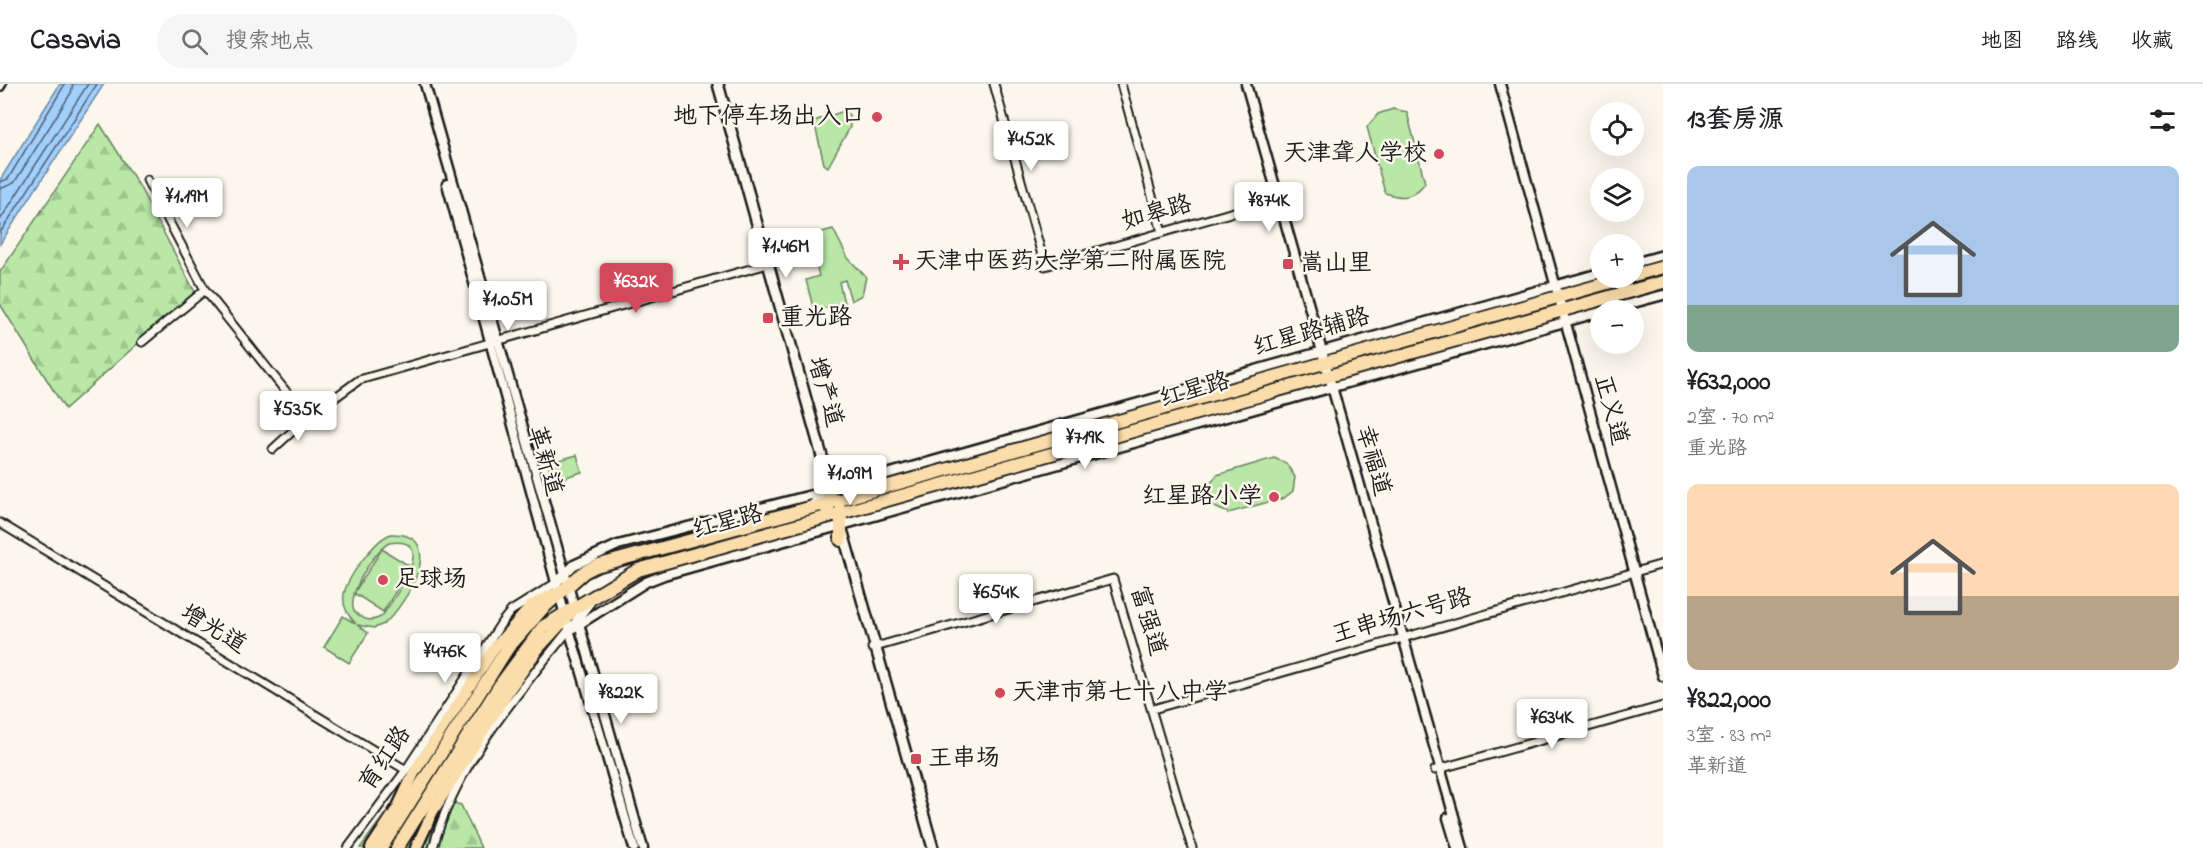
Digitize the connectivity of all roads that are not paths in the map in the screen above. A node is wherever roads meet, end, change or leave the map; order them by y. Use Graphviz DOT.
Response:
graph roads {
  1 [pos="420,84"];
  2 [pos="425,84"];
  3 [pos="716,84"];
  4 [pos="994,84"];
  5 [pos="1121,84"];
  6 [pos="1242,84"];
  7 [pos="1246,84"];
  8 [pos="1500,84"];
  9 [pos="1506,84"];
  10 [pos="147,180"];
  11 [pos="1276,200"];
  12 [pos="1162,232"];
  13 [pos="1663,255"];
  14 [pos="1644,260"];
  15 [pos="766,264"];
  16 [pos="1663,267"];
  17 [pos="1644,272"];
  18 [pos="1590,277"];
  19 [pos="1663,282"];
  20 [pos="1590,284"];
  21 [pos="206,290"];
  22 [pos="1559,290"];
  23 [pos="1663,295"];
  24 [pos="1644,300"];
  25 [pos="1564,308"];
  26 [pos="1590,315"];
  27 [pos="1568,322"];
  28 [pos="494,341"];
  29 [pos="142,342"];
  30 [pos="1320,356"];
  31 [pos="1326,382"];
  32 [pos="307,418"];
  33 [pos="273,449"];
  34 [pos="834,503"];
  35 [pos="0,523"];
  36 [pos="843,539"];
  37 [pos="1663,564"];
  38 [pos="1637,571"];
  39 [pos="562,584"];
  40 [pos="572,619"];
  41 [pos="1400,637"];
  42 [pos="874,648"];
  43 [pos="1663,657"];
  44 [pos="1663,676"];
  45 [pos="494,681"];
  46 [pos="1663,706"];
  47 [pos="1153,710"];
  48 [pos="1438,769"];
  49 [pos="406,770"];
  50 [pos="440,801"];
  51 [pos="398,807"];
  52 [pos="348,848"];
  53 [pos="363,848"];
  54 [pos="371,848"];
  55 [pos="381,848"];
  56 [pos="396,848"];
  57 [pos="416,848"];
  58 [pos="423,848"];
  59 [pos="433,848"];
  60 [pos="634,848"];
  61 [pos="643,848"];
  62 [pos="929,848"];
  63 [pos="933,848"];
  64 [pos="1192,848"];
  65 [pos="1457,848"];
  66 [pos="1463,848"];
  1 -- 28 [label="street, 革新道"];
  2 -- 28 [label="street, 革新道"];
  3 -- 15 [label="main road, 增产道"];
  4 -- 12 [label="street, 如皋路"];
  5 -- 12 [label="street"];
  6 -- 11 [label="street, 幸福道"];
  7 -- 11 [label="street, 幸福道"];
  8 -- 22 [label="street, 正义道"];
  9 -- 22 [label="street, 正义道"];
  10 -- 21 [label="street"];
  11 -- 12 [label="street, 如皋路"];
  11 -- 30 [label="street, 幸福道"];
  13 -- 14 [label="street"];
  15 -- 28 [label="street"];
  15 -- 34 [label="main road, 增产道"];
  16 -- 17 [label="highway"];
  18 -- 22 [label="street"];
  19 -- 25 [label="highway, 红星路"];
  20 -- 22 [label="highway, 红星路"];
  21 -- 29 [label="street"];
  21 -- 32 [label="street"];
  22 -- 25 [label="street, 正义道"];
  22 -- 30 [label="highway, 红星路"];
  23 -- 24 [label="street"];
  25 -- 27 [label="street, 正义道"];
  25 -- 31 [label="highway, 红星路"];
  26 -- 27 [label="street, 红星路辅路"];
  27 -- 31 [label="street, 红星路辅路"];
  27 -- 38 [label="street, 正义道"];
  28 -- 32 [label="street"];
  28 -- 39 [label="street, 革新道"];
  30 -- 31 [label="street, 幸福道"];
  30 -- 34 [label="highway, 红星路"];
  30 -- 34 [label="street, 红星路辅路"];
  31 -- 34 [label="street, 红星路辅路"];
  31 -- 34 [label="highway, 红星路"];
  31 -- 41 [label="street, 幸福道"];
  32 -- 33 [label="street"];
  34 -- 36 [label="highway"];
  34 -- 39 [label="highway, 红星路"];
  34 -- 39 [label="street, 红星路辅路"];
  34 -- 40 [label="street, 红星路辅路"];
  34 -- 40 [label="highway, 红星路"];
  35 -- 49 [label="street, 增光道"];
  36 -- 42 [label="main road"];
  37 -- 38 [label="street, 王串场六号路"];
  38 -- 41 [label="street, 王串场六号路"];
  38 -- 43 [label="street, 正义道"];
  38 -- 44 [label="street, 正义道"];
  39 -- 40 [label="street, 革新道"];
  39 -- 45 [label="highway, 育红路"];
  39 -- 49 [label="street, 育红路"];
  40 -- 45 [label="highway, 育红路"];
  40 -- 59 [label="street"];
  40 -- 60 [label="street"];
  40 -- 61 [label="street"];
  41 -- 47 [label="street, 王串场六号路"];
  41 -- 48 [label="street, 幸福道"];
  42 -- 47 [label="street, 富强道"];
  42 -- 62 [label="main road"];
  42 -- 63 [label="main road"];
  45 -- 50 [label="main road"];
  45 -- 51 [label="main road"];
  45 -- 55 [label="highway, 育红路"];
  45 -- 56 [label="highway, 育红路"];
  46 -- 48 [label="street"];
  47 -- 64 [label="street, 富强道"];
  48 -- 65 [label="street, 幸福道"];
  48 -- 66 [label="street, 幸福道"];
  49 -- 52 [label="street, 育红路"];
  50 -- 57 [label="main road"];
  50 -- 58 [label="main road"];
  51 -- 53 [label="main road"];
  51 -- 54 [label="main road"];
}
